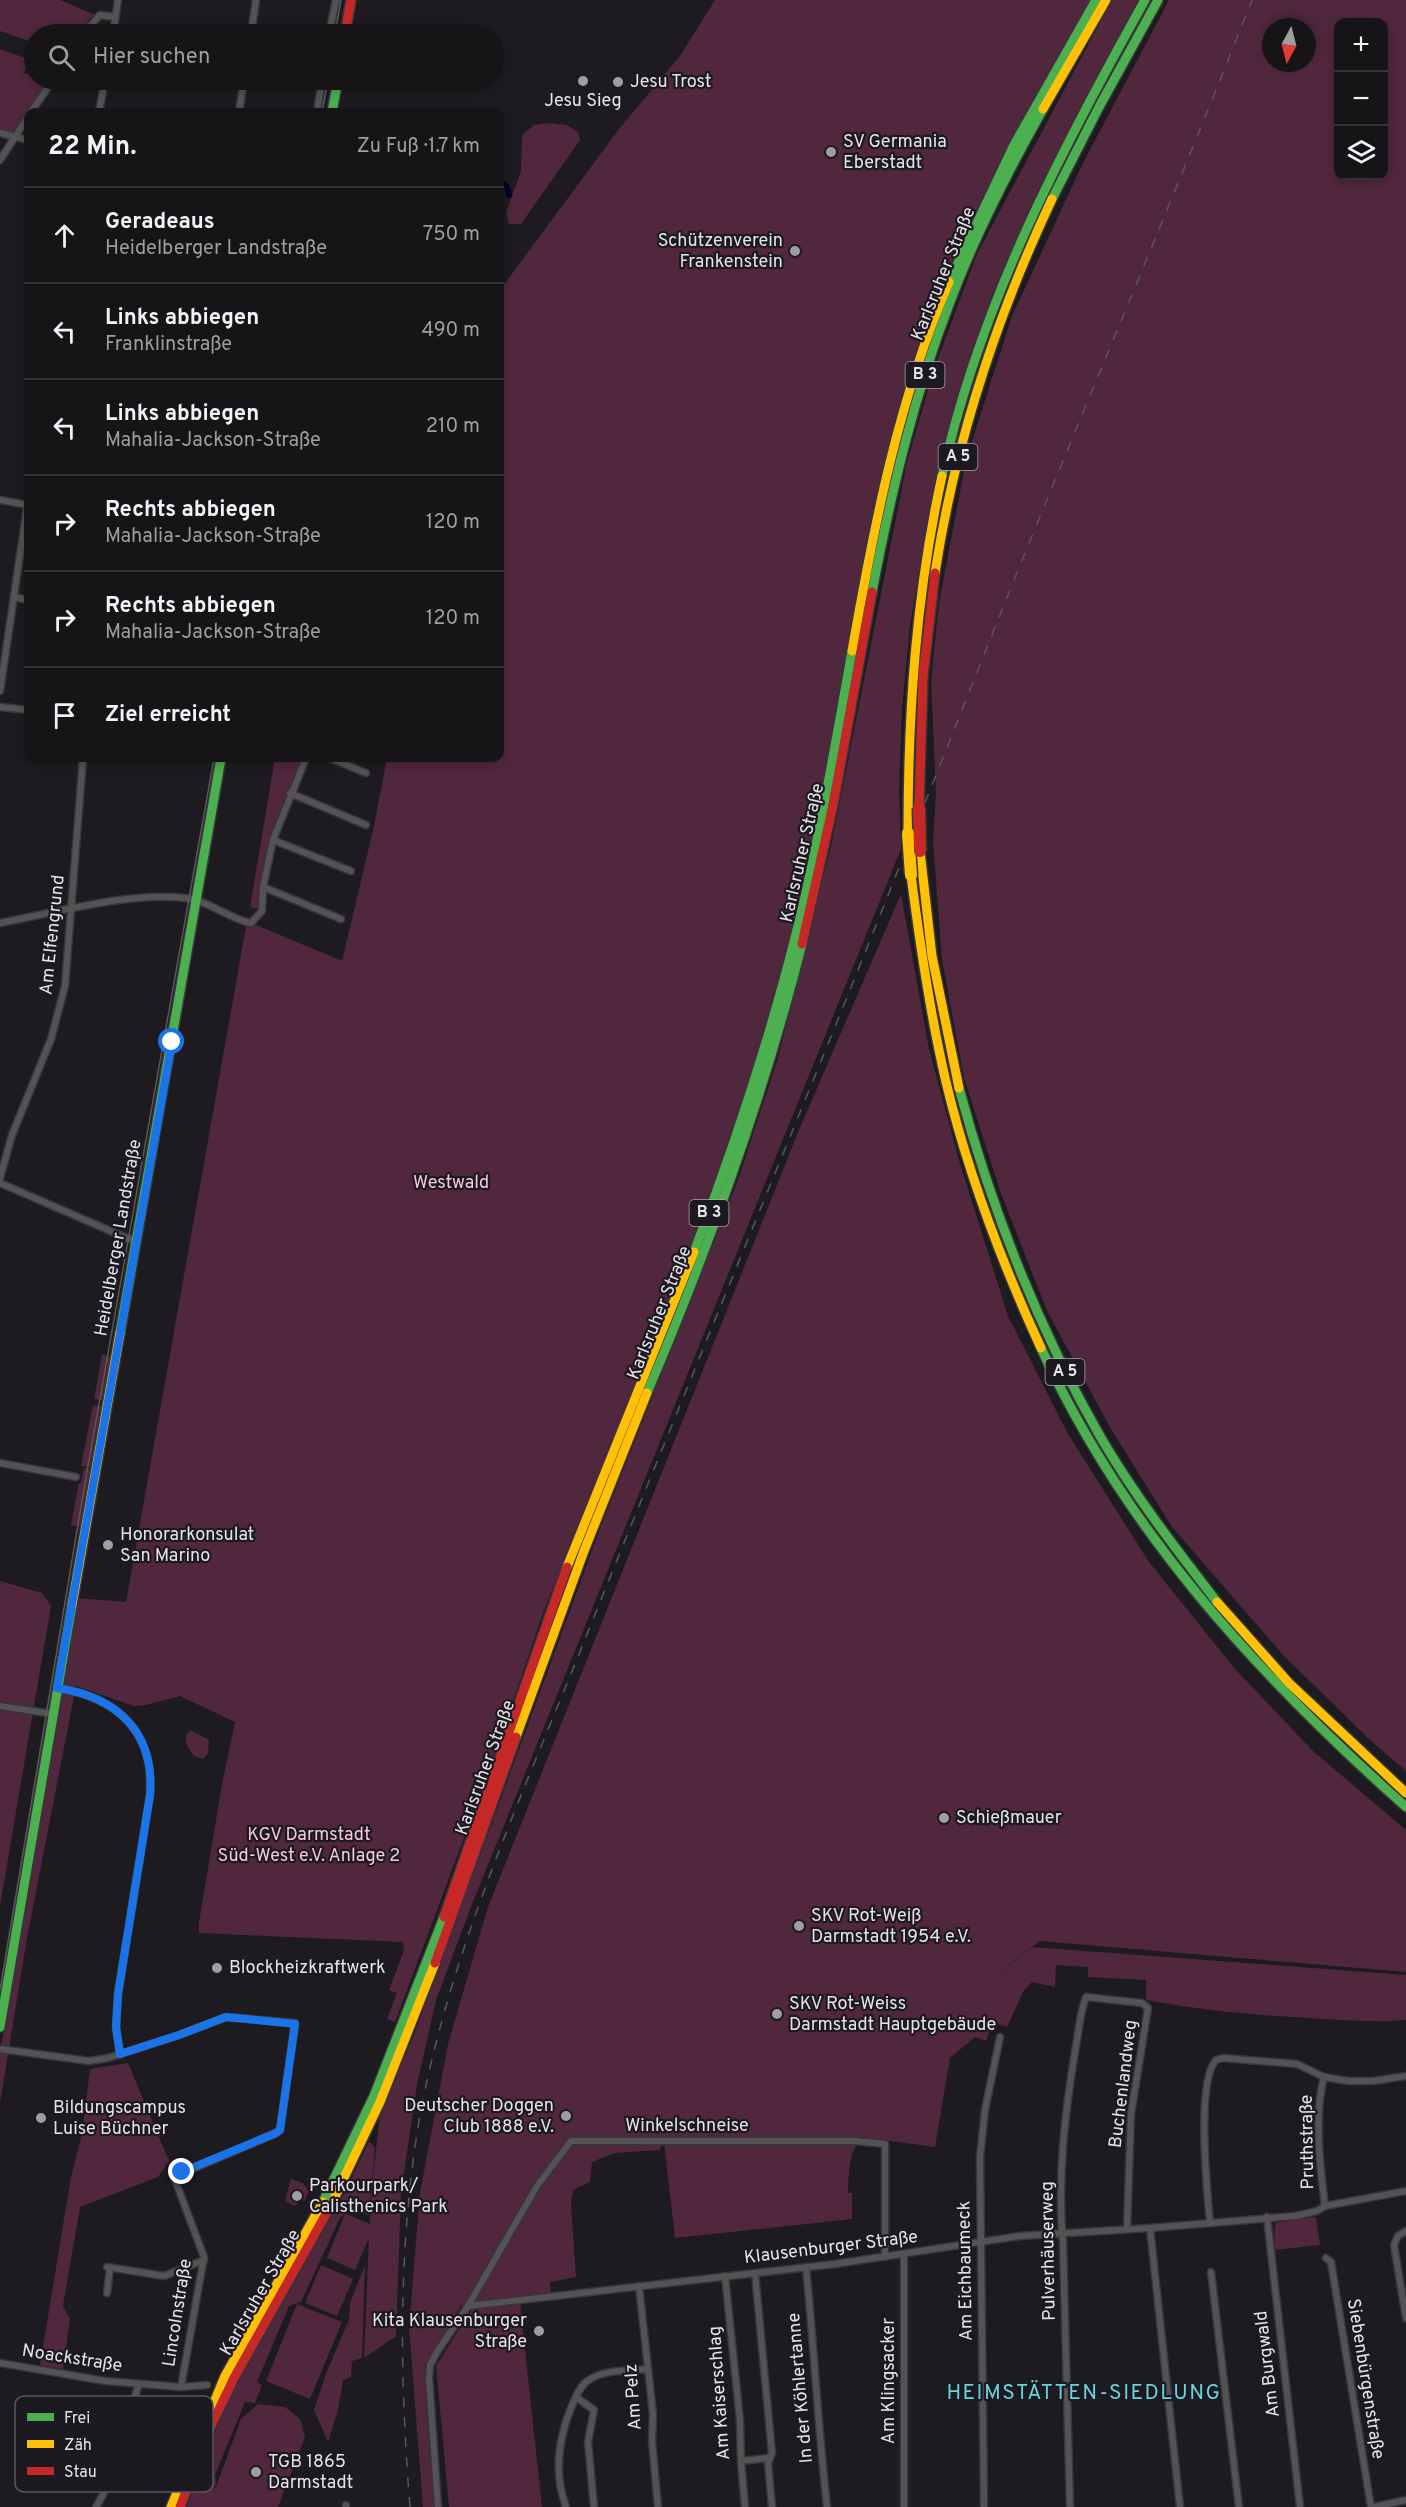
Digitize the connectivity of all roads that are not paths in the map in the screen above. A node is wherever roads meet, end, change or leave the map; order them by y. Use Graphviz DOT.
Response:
graph roads {
  1 [pos="118,0"];
  2 [pos="256,0"];
  3 [pos="336,0"];
  4 [pos="351,0"];
  5 [pos="1096,0"];
  6 [pos="1106,0"];
  7 [pos="1145,0"];
  8 [pos="1158,0"];
  9 [pos="115,17"];
  10 [pos="92,24"];
  11 [pos="114,24"];
  12 [pos="253,24"];
  13 [pos="331,24"];
  14 [pos="347,24"];
  15 [pos="46,90"];
  16 [pos="103,90"];
  17 [pos="242,90"];
  18 [pos="320,90"];
  19 [pos="336,90"];
  20 [pos="34,108"];
  21 [pos="100,108"];
  22 [pos="240,108"];
  23 [pos="318,108"];
  24 [pos="333,108"];
  25 [pos="1085,121"];
  26 [pos="24,123"];
  27 [pos="0,133"];
  28 [pos="15,137"];
  29 [pos="24,139"];
  30 [pos="0,160"];
  31 [pos="0,500"];
  32 [pos="24,502"];
  33 [pos="24,529"];
  34 [pos="14,597"];
  35 [pos="24,599"];
  36 [pos="0,692"];
  37 [pos="0,707"];
  38 [pos="24,710"];
  39 [pos="83,762"];
  40 [pos="220,762"];
  41 [pos="304,762"];
  42 [pos="340,762"];
  43 [pos="366,773"];
  44 [pos="290,793"];
  45 [pos="366,825"];
  46 [pos="273,840"];
  47 [pos="351,871"];
  48 [pos="263,887"];
  49 [pos="196,901"];
  50 [pos="72,909"];
  51 [pos="341,919"];
  52 [pos="0,923"];
  53 [pos="0,1178"];
  54 [pos="0,1183"];
  55 [pos="138,1241"];
  56 [pos="0,1463"];
  57 [pos="76,1477"];
  58 [pos="57,1688"];
  59 [pos="0,1706"];
  60 [pos="52,1719"];
  61 [pos="1406,1792"];
  62 [pos="1406,1807"];
  63 [pos="1086,1997"];
  64 [pos="0,2027"];
  65 [pos="1000,2037"];
  66 [pos="0,2049"];
  67 [pos="120,2054"];
  68 [pos="1406,2076"];
  69 [pos="1324,2078"];
  70 [pos="1406,2191"];
  71 [pos="1325,2206"];
  72 [pos="1267,2217"];
  73 [pos="1210,2223"];
  74 [pos="1150,2228"];
  75 [pos="1127,2229"];
  76 [pos="1406,2231"];
  77 [pos="1062,2233"];
  78 [pos="981,2242"];
  79 [pos="904,2255"];
  80 [pos="885,2257"];
  81 [pos="1326,2258"];
  82 [pos="204,2260"];
  83 [pos="806,2267"];
  84 [pos="1211,2272"];
  85 [pos="755,2273"];
  86 [pos="724,2276"];
  87 [pos="639,2286"];
  88 [pos="107,2293"];
  89 [pos="468,2306"];
  90 [pos="1406,2318"];
  91 [pos="0,2363"];
  92 [pos="648,2369"];
  93 [pos="139,2384"];
  94 [pos="207,2385"];
  95 [pos="181,2387"];
  96 [pos="135,2396"];
  97 [pos="576,2397"];
  98 [pos="213,2400"];
  99 [pos="213,2421"];
  100 [pos="768,2458"];
  101 [pos="741,2461"];
  102 [pos="104,2492"];
  103 [pos="176,2492"];
  104 [pos="185,2492"];
  105 [pos="1402,2503"];
  106 [pos="96,2507"];
  107 [pos="171,2507"];
  108 [pos="180,2507"];
  109 [pos="438,2507"];
  110 [pos="566,2507"];
  111 [pos="594,2507"];
  112 [pos="658,2507"];
  113 [pos="745,2507"];
  114 [pos="772,2507"];
  115 [pos="827,2507"];
  116 [pos="904,2507"];
  117 [pos="984,2507"];
  118 [pos="1070,2507"];
  119 [pos="1180,2507"];
  120 [pos="1239,2507"];
  121 [pos="1300,2507"];
  122 [pos="1374,2507"];
  1 -- 9 [label="street"];
  2 -- 12 [label="street"];
  3 -- 13 [label="street"];
  4 -- 14 [label="main road"];
  5 -- 98 [label="main road, Karlsruher Straße / B 3"];
  6 -- 99 [label="main road, Karlsruher Straße / B 3"];
  7 -- 25 [label="main road, A 5"];
  8 -- 25 [label="main road, A 5"];
  9 -- 10 [label="street"];
  9 -- 11 [label="street"];
  15 -- 20 [label="street"];
  16 -- 21 [label="street"];
  17 -- 22 [label="street"];
  18 -- 23 [label="street"];
  19 -- 24 [label="main road"];
  25 -- 61 [label="main road, A 5, bridge"];
  25 -- 62 [label="main road, A 5, bridge"];
  26 -- 28 [label="street"];
  27 -- 28 [label="street"];
  28 -- 29 [label="street"];
  28 -- 30 [label="street"];
  31 -- 32 [label="street"];
  33 -- 34 [label="street"];
  34 -- 35 [label="street"];
  34 -- 36 [label="street"];
  37 -- 38 [label="street"];
  39 -- 50 [label="street, Am Elfengrund"];
  40 -- 49 [label="main road, Heidelberger Landstraße"];
  41 -- 44 [label="street"];
  42 -- 43 [label="street"];
  44 -- 45 [label="street"];
  44 -- 46 [label="street"];
  46 -- 47 [label="street"];
  46 -- 48 [label="street"];
  48 -- 49 [label="street"];
  48 -- 51 [label="street"];
  49 -- 50 [label="street"];
  49 -- 55 [label="main road, Heidelberger Landstraße"];
  50 -- 52 [label="street"];
  50 -- 53 [label="street, Am Elfengrund"];
  54 -- 55 [label="street"];
  55 -- 58 [label="main road, Heidelberger Landstraße"];
  56 -- 57 [label="street"];
  58 -- 60 [label="main road, Heidelberger Landstraße"];
  58 -- 67 [label="street"];
  59 -- 60 [label="street"];
  60 -- 64 [label="main road, Heidelberger Landstraße"];
  63 -- 75 [label="street, Buchenlandweg"];
  63 -- 77 [label="street, Pulverhäuserweg"];
  65 -- 78 [label="street, Am Eichbaumeck"];
  66 -- 67 [label="street"];
  67 -- 82 [label="street, Lincolnstraße"];
  68 -- 69 [label="street"];
  69 -- 71 [label="street, Pruthstraße"];
  69 -- 73 [label="street"];
  70 -- 71 [label="street, Klausenburger Straße"];
  71 -- 72 [label="street, Klausenburger Straße"];
  72 -- 73 [label="street, Klausenburger Straße"];
  72 -- 121 [label="street, Am Burgwald"];
  73 -- 74 [label="street, Klausenburger Straße"];
  74 -- 75 [label="street, Klausenburger Straße"];
  74 -- 119 [label="street"];
  75 -- 77 [label="street, Klausenburger Straße"];
  76 -- 90 [label="street"];
  77 -- 78 [label="street, Klausenburger Straße"];
  77 -- 118 [label="street, Pulverhäuserweg"];
  78 -- 79 [label="street, Klausenburger Straße"];
  78 -- 117 [label="street, Am Eichbaumeck"];
  79 -- 80 [label="street, Klausenburger Straße"];
  79 -- 116 [label="street, Am Klingsacker"];
  80 -- 83 [label="street, Klausenburger Straße"];
  80 -- 89 [label="street, Winkelschneise"];
  81 -- 122 [label="street, Siebenbürgenstraße"];
  82 -- 88 [label="street"];
  82 -- 95 [label="street, Lincolnstraße"];
  83 -- 85 [label="street, Klausenburger Straße"];
  83 -- 115 [label="street, In der Köhlertanne"];
  84 -- 120 [label="street"];
  85 -- 86 [label="street, Klausenburger Straße"];
  85 -- 100 [label="street"];
  86 -- 87 [label="street, Klausenburger Straße"];
  86 -- 101 [label="street, Am Kaiserschlag"];
  87 -- 89 [label="street, Klausenburger Straße"];
  87 -- 92 [label="street, Am Pelz"];
  89 -- 109 [label="street"];
  91 -- 93 [label="street, Noackstraße"];
  92 -- 97 [label="street"];
  92 -- 112 [label="street, Am Pelz"];
  93 -- 95 [label="street, Noackstraße"];
  93 -- 96 [label="street, Noackstraße"];
  94 -- 95 [label="street, Noackstraße"];
  97 -- 110 [label="street"];
  97 -- 111 [label="street"];
  100 -- 101 [label="street"];
  100 -- 114 [label="street"];
  101 -- 113 [label="street, Am Kaiserschlag"];
  102 -- 106 [label="street, Noackstraße"];
  103 -- 107 [label="main road, Karlsruher Straße / B 3"];
  104 -- 108 [label="main road, Karlsruher Straße / B 3"];
  105 -- 122 [label="street"];
}
